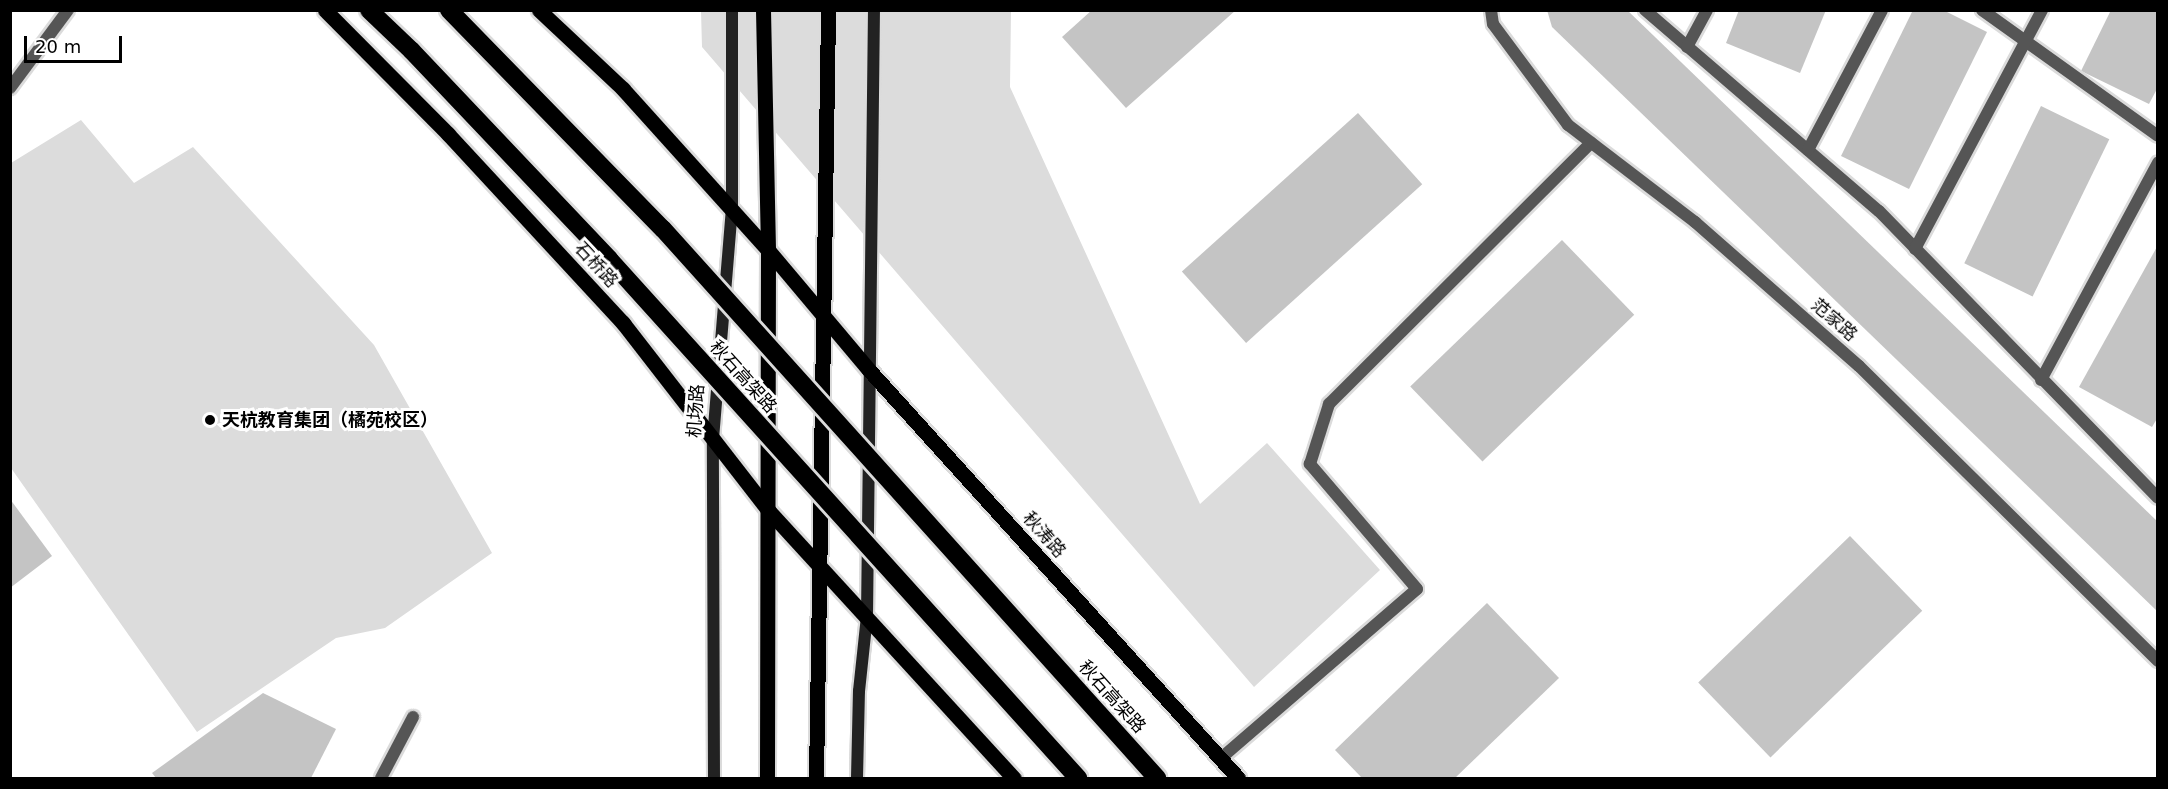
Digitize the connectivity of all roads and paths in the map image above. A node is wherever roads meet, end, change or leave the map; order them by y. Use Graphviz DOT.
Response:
graph roads {
  1 [pos="68,10"];
  2 [pos="325,10"];
  3 [pos="369,10"];
  4 [pos="449,10"];
  5 [pos="539,10"];
  6 [pos="732,10"];
  7 [pos="763,10"];
  8 [pos="828,10"];
  9 [pos="874,10"];
  10 [pos="1491,10"];
  11 [pos="1645,10"];
  12 [pos="1707,10"];
  13 [pos="1882,10"];
  14 [pos="1982,10"];
  15 [pos="2042,10"];
  16 [pos="2026,41"];
  17 [pos="1687,47"];
  18 [pos="10,87"];
  19 [pos="2157,136"];
  20 [pos="1591,143"];
  21 [pos="1808,150"];
  22 [pos="2157,163"];
  23 [pos="732,209"];
  24 [pos="1915,249"];
  25 [pos="768,250"];
  26 [pos="824,316"];
  27 [pos="870,369"];
  28 [pos="2042,380"];
  29 [pos="713,439"];
  30 [pos="2157,480"];
  31 [pos="2154,495"];
  32 [pos="768,510"];
  33 [pos="819,563"];
  34 [pos="867,616"];
  35 [pos="2157,661"];
  36 [pos="413,717"];
  37 [pos="1220,759"];
  38 [pos="381,778"];
  39 [pos="714,778"];
  40 [pos="767,778"];
  41 [pos="816,778"];
  42 [pos="858,778"];
  43 [pos="1014,778"];
  44 [pos="1078,778"];
  45 [pos="1157,778"];
  46 [pos="1238,778"];
  1 -- 18 [label="street"];
  2 -- 29 [label="main road, 石桥路"];
  3 -- 44 [label="highway, 秋石高架路, bridge"];
  4 -- 45 [label="highway, 秋石高架路, bridge"];
  5 -- 23 [label="main road"];
  6 -- 23 [label="main road, 机场路"];
  7 -- 25 [label="main road"];
  8 -- 26 [label="main road"];
  9 -- 27 [label="main road"];
  10 -- 20 [label="street, 范家路"];
  11 -- 17 [label="street"];
  12 -- 17 [label="street"];
  13 -- 21 [label="street"];
  14 -- 16 [label="street"];
  15 -- 16 [label="street"];
  16 -- 19 [label="street"];
  16 -- 24 [label="street"];
  17 -- 21 [label="street"];
  20 -- 35 [label="street, 范家路"];
  20 -- 37 [label="street"];
  21 -- 24 [label="street"];
  22 -- 28 [label="street"];
  23 -- 25 [label="main road"];
  23 -- 29 [label="main road, 机场路"];
  24 -- 28 [label="street"];
  25 -- 26 [label="main road"];
  25 -- 32 [label="main road"];
  26 -- 27 [label="main road, 秋涛路"];
  26 -- 33 [label="main road"];
  27 -- 34 [label="main road"];
  27 -- 37 [label="main road, 秋涛路"];
  28 -- 31 [label="street"];
  29 -- 32 [label="main road, 石桥路"];
  29 -- 39 [label="main road, 机场路"];
  30 -- 31 [label="street"];
  32 -- 33 [label="main road, 石桥路"];
  32 -- 40 [label="main road"];
  33 -- 34 [label="main road"];
  33 -- 41 [label="main road"];
  34 -- 42 [label="main road"];
  34 -- 43 [label="main road"];
  36 -- 38 [label="street"];
  37 -- 46 [label="main road, 秋涛路"];
}
